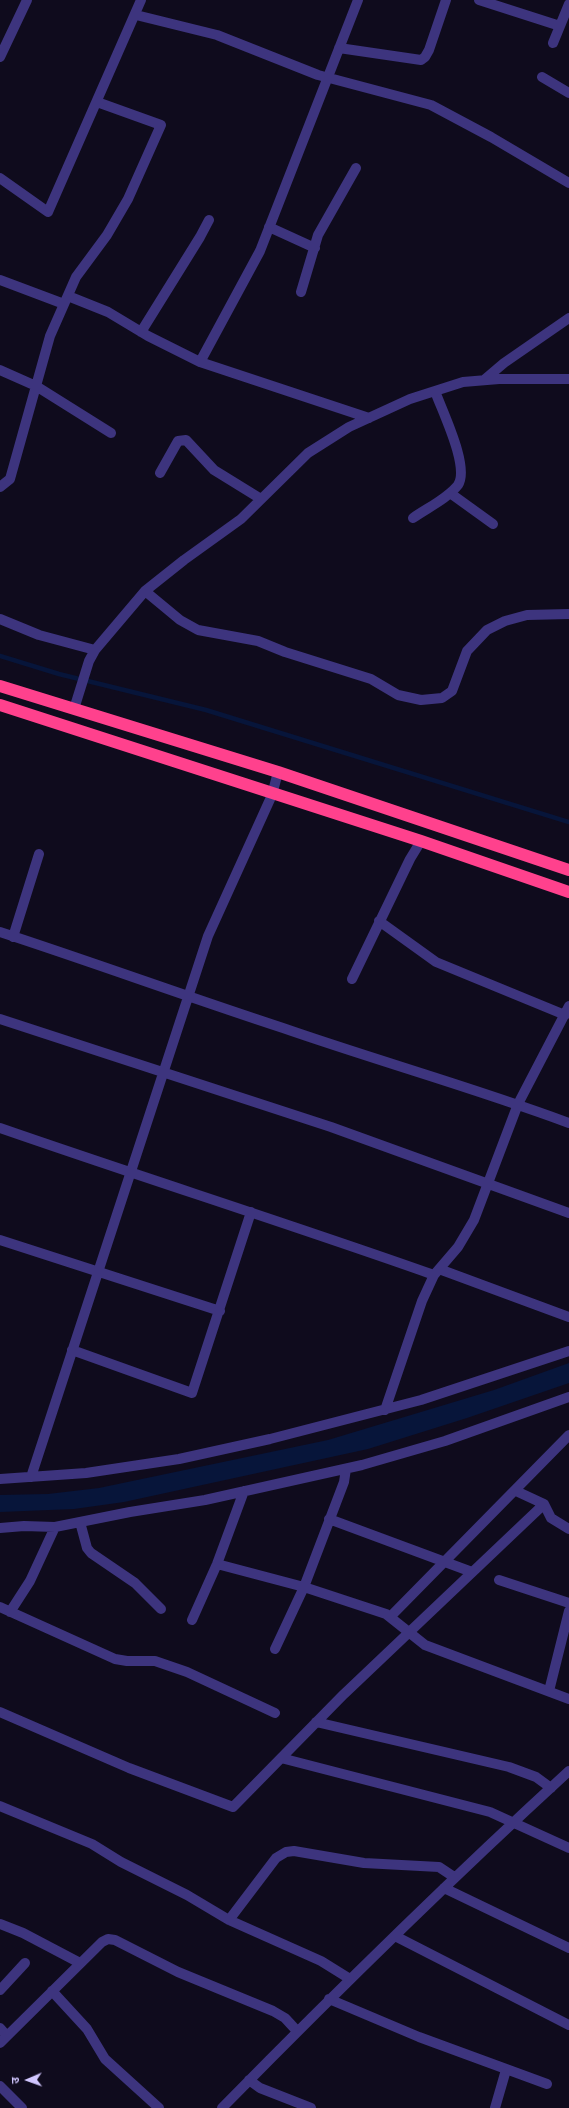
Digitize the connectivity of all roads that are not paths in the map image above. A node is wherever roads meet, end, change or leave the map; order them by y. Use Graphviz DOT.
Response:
graph roads {
  1 [pos="26,0"];
  2 [pos="141,0"];
  3 [pos="358,0"];
  4 [pos="446,0"];
  5 [pos="479,0"];
  6 [pos="507,4"];
  7 [pos="569,4"];
  8 [pos="136,15"];
  9 [pos="560,26"];
  10 [pos="553,44"];
  11 [pos="339,48"];
  12 [pos="0,57"];
  13 [pos="327,77"];
  14 [pos="542,77"];
  15 [pos="569,93"];
  16 [pos="97,102"];
  17 [pos="356,168"];
  18 [pos="0,178"];
  19 [pos="569,183"];
  20 [pos="209,220"];
  21 [pos="268,227"];
  22 [pos="315,248"];
  23 [pos="0,280"];
  24 [pos="301,292"];
  25 [pos="66,300"];
  26 [pos="569,318"];
  27 [pos="141,332"];
  28 [pos="200,362"];
  29 [pos="0,370"];
  30 [pos="569,379"];
  31 [pos="484,380"];
  32 [pos="36,386"];
  33 [pos="435,391"];
  34 [pos="369,418"];
  35 [pos="111,433"];
  36 [pos="160,473"];
  37 [pos="0,487"];
  38 [pos="450,493"];
  39 [pos="261,499"];
  40 [pos="413,518"];
  41 [pos="493,524"];
  42 [pos="145,591"];
  43 [pos="569,614"];
  44 [pos="0,619"];
  45 [pos="95,650"];
  46 [pos="0,686"];
  47 [pos="0,705"];
  48 [pos="74,708"];
  49 [pos="278,772"];
  50 [pos="272,795"];
  51 [pos="421,842"];
  52 [pos="39,854"];
  53 [pos="569,870"];
  54 [pos="569,892"];
  55 [pos="380,921"];
  56 [pos="0,932"];
  57 [pos="13,937"];
  58 [pos="352,979"];
  59 [pos="188,995"];
  60 [pos="567,1011"];
  61 [pos="0,1018"];
  62 [pos="164,1071"];
  63 [pos="518,1104"];
  64 [pos="569,1123"];
  65 [pos="0,1128"];
  66 [pos="130,1173"];
  67 [pos="488,1183"];
  68 [pos="251,1212"];
  69 [pos="569,1213"];
  70 [pos="0,1241"];
  71 [pos="98,1271"];
  72 [pos="436,1272"];
  73 [pos="220,1311"];
  74 [pos="569,1317"];
  75 [pos="72,1350"];
  76 [pos="569,1351"];
  77 [pos="569,1397"];
  78 [pos="385,1410"];
  79 [pos="569,1435"];
  80 [pos="346,1469"];
  81 [pos="31,1477"];
  82 [pos="0,1479"];
  83 [pos="244,1491"];
  84 [pos="518,1492"];
  85 [pos="540,1502"];
  86 [pos="329,1519"];
  87 [pos="80,1522"];
  88 [pos="55,1527"];
  89 [pos="0,1528"];
  90 [pos="569,1529"];
  91 [pos="446,1561"];
  92 [pos="217,1564"];
  93 [pos="472,1572"];
  94 [pos="499,1580"];
  95 [pos="304,1587"];
  96 [pos="569,1603"];
  97 [pos="0,1607"];
  98 [pos="161,1609"];
  99 [pos="10,1612"];
  100 [pos="569,1614"];
  101 [pos="390,1617"];
  102 [pos="192,1620"];
  103 [pos="408,1632"];
  104 [pos="274,1648"];
  105 [pos="549,1691"];
  106 [pos="569,1699"];
  107 [pos="0,1712"];
  108 [pos="275,1713"];
  109 [pos="316,1722"];
  110 [pos="281,1758"];
  111 [pos="569,1771"];
  112 [pos="551,1788"];
  113 [pos="0,1806"];
  114 [pos="514,1822"];
  115 [pos="569,1848"];
  116 [pos="454,1877"];
  117 [pos="444,1888"];
  118 [pos="229,1920"];
  119 [pos="0,1924"];
  120 [pos="394,1936"];
  121 [pos="569,1948"];
  122 [pos="25,1963"];
  123 [pos="80,1963"];
  124 [pos="350,1979"];
  125 [pos="0,1990"];
  126 [pos="52,1991"];
  127 [pos="329,1999"];
  128 [pos="569,2025"];
  129 [pos="298,2031"];
  130 [pos="2,2036"];
  131 [pos="506,2070"];
  132 [pos="249,2080"];
  133 [pos="547,2084"];
  134 [pos="0,2086"];
  135 [pos="22,2108"];
  136 [pos="159,2108"];
  137 [pos="222,2108"];
  138 [pos="311,2108"];
  139 [pos="495,2108"];
  1 -- 12 [label="street"];
  2 -- 8 [label="street"];
  3 -- 11 [label="street"];
  4 -- 11 [label="street"];
  5 -- 6 [label="street"];
  6 -- 9 [label="street"];
  7 -- 9 [label="street"];
  8 -- 13 [label="street"];
  8 -- 16 [label="street"];
  9 -- 10 [label="street"];
  11 -- 13 [label="street"];
  13 -- 19 [label="street"];
  13 -- 21 [label="street"];
  14 -- 15 [label="street"];
  16 -- 18 [label="street"];
  16 -- 25 [label="street"];
  17 -- 22 [label="street"];
  20 -- 27 [label="street"];
  21 -- 22 [label="street"];
  21 -- 28 [label="street"];
  22 -- 24 [label="street"];
  23 -- 25 [label="street"];
  25 -- 27 [label="street"];
  25 -- 32 [label="street"];
  26 -- 31 [label="street"];
  27 -- 28 [label="street"];
  28 -- 34 [label="street"];
  29 -- 32 [label="street"];
  30 -- 31 [label="street"];
  31 -- 33 [label="street"];
  32 -- 35 [label="street"];
  32 -- 37 [label="street"];
  33 -- 34 [label="street"];
  33 -- 38 [label="street"];
  34 -- 39 [label="street"];
  36 -- 39 [label="street"];
  38 -- 40 [label="street"];
  38 -- 41 [label="street"];
  39 -- 42 [label="street"];
  42 -- 43 [label="street"];
  42 -- 45 [label="street"];
  44 -- 45 [label="street"];
  45 -- 48 [label="street"];
  46 -- 48 [label="highway"];
  47 -- 50 [label="highway"];
  48 -- 49 [label="highway"];
  49 -- 50 [label="street"];
  49 -- 53 [label="highway"];
  50 -- 51 [label="highway"];
  50 -- 59 [label="street"];
  51 -- 54 [label="highway"];
  51 -- 55 [label="street"];
  52 -- 57 [label="street"];
  55 -- 58 [label="street"];
  55 -- 60 [label="street"];
  56 -- 57 [label="street"];
  57 -- 59 [label="street"];
  59 -- 62 [label="street"];
  59 -- 63 [label="street"];
  60 -- 63 [label="street"];
  61 -- 62 [label="street"];
  62 -- 66 [label="street"];
  62 -- 67 [label="street"];
  63 -- 64 [label="street"];
  63 -- 67 [label="street"];
  65 -- 66 [label="street"];
  66 -- 68 [label="street"];
  66 -- 71 [label="street"];
  67 -- 69 [label="street"];
  67 -- 72 [label="street"];
  68 -- 72 [label="street"];
  68 -- 73 [label="street"];
  70 -- 71 [label="street"];
  71 -- 73 [label="street"];
  71 -- 75 [label="street"];
  72 -- 74 [label="street"];
  72 -- 78 [label="street"];
  73 -- 75 [label="street"];
  75 -- 81 [label="street"];
  76 -- 78 [label="street"];
  77 -- 80 [label="street"];
  78 -- 81 [label="street"];
  79 -- 84 [label="street"];
  80 -- 83 [label="street"];
  80 -- 86 [label="street"];
  81 -- 82 [label="street"];
  83 -- 87 [label="street"];
  83 -- 92 [label="street"];
  84 -- 85 [label="street"];
  84 -- 91 [label="street"];
  85 -- 90 [label="street"];
  85 -- 93 [label="street"];
  86 -- 91 [label="street"];
  86 -- 95 [label="street"];
  87 -- 88 [label="street"];
  87 -- 98 [label="street"];
  88 -- 89 [label="street"];
  88 -- 99 [label="street"];
  91 -- 93 [label="street"];
  91 -- 101 [label="street"];
  92 -- 95 [label="street"];
  92 -- 102 [label="street"];
  93 -- 103 [label="street"];
  94 -- 96 [label="street"];
  95 -- 101 [label="street"];
  95 -- 104 [label="street"];
  97 -- 99 [label="street"];
  99 -- 108 [label="street"];
  100 -- 105 [label="street"];
  101 -- 103 [label="street"];
  103 -- 105 [label="street"];
  103 -- 109 [label="street"];
  105 -- 106 [label="street"];
  107 -- 110 [label="street"];
  109 -- 110 [label="street"];
  109 -- 112 [label="street"];
  110 -- 114 [label="street"];
  111 -- 112 [label="street"];
  112 -- 114 [label="street"];
  113 -- 118 [label="street"];
  114 -- 115 [label="street"];
  114 -- 116 [label="street"];
  116 -- 117 [label="street"];
  116 -- 118 [label="street"];
  117 -- 120 [label="street"];
  117 -- 121 [label="street"];
  118 -- 124 [label="street"];
  119 -- 123 [label="street"];
  120 -- 124 [label="street"];
  120 -- 128 [label="street"];
  122 -- 125 [label="street"];
  123 -- 126 [label="street"];
  123 -- 129 [label="street"];
  124 -- 127 [label="street"];
  126 -- 130 [label="street"];
  126 -- 136 [label="street"];
  127 -- 129 [label="street"];
  127 -- 131 [label="street"];
  129 -- 132 [label="street"];
  131 -- 133 [label="street"];
  131 -- 139 [label="street"];
  132 -- 137 [label="street"];
  132 -- 138 [label="street"];
  134 -- 135 [label="street"];
}
